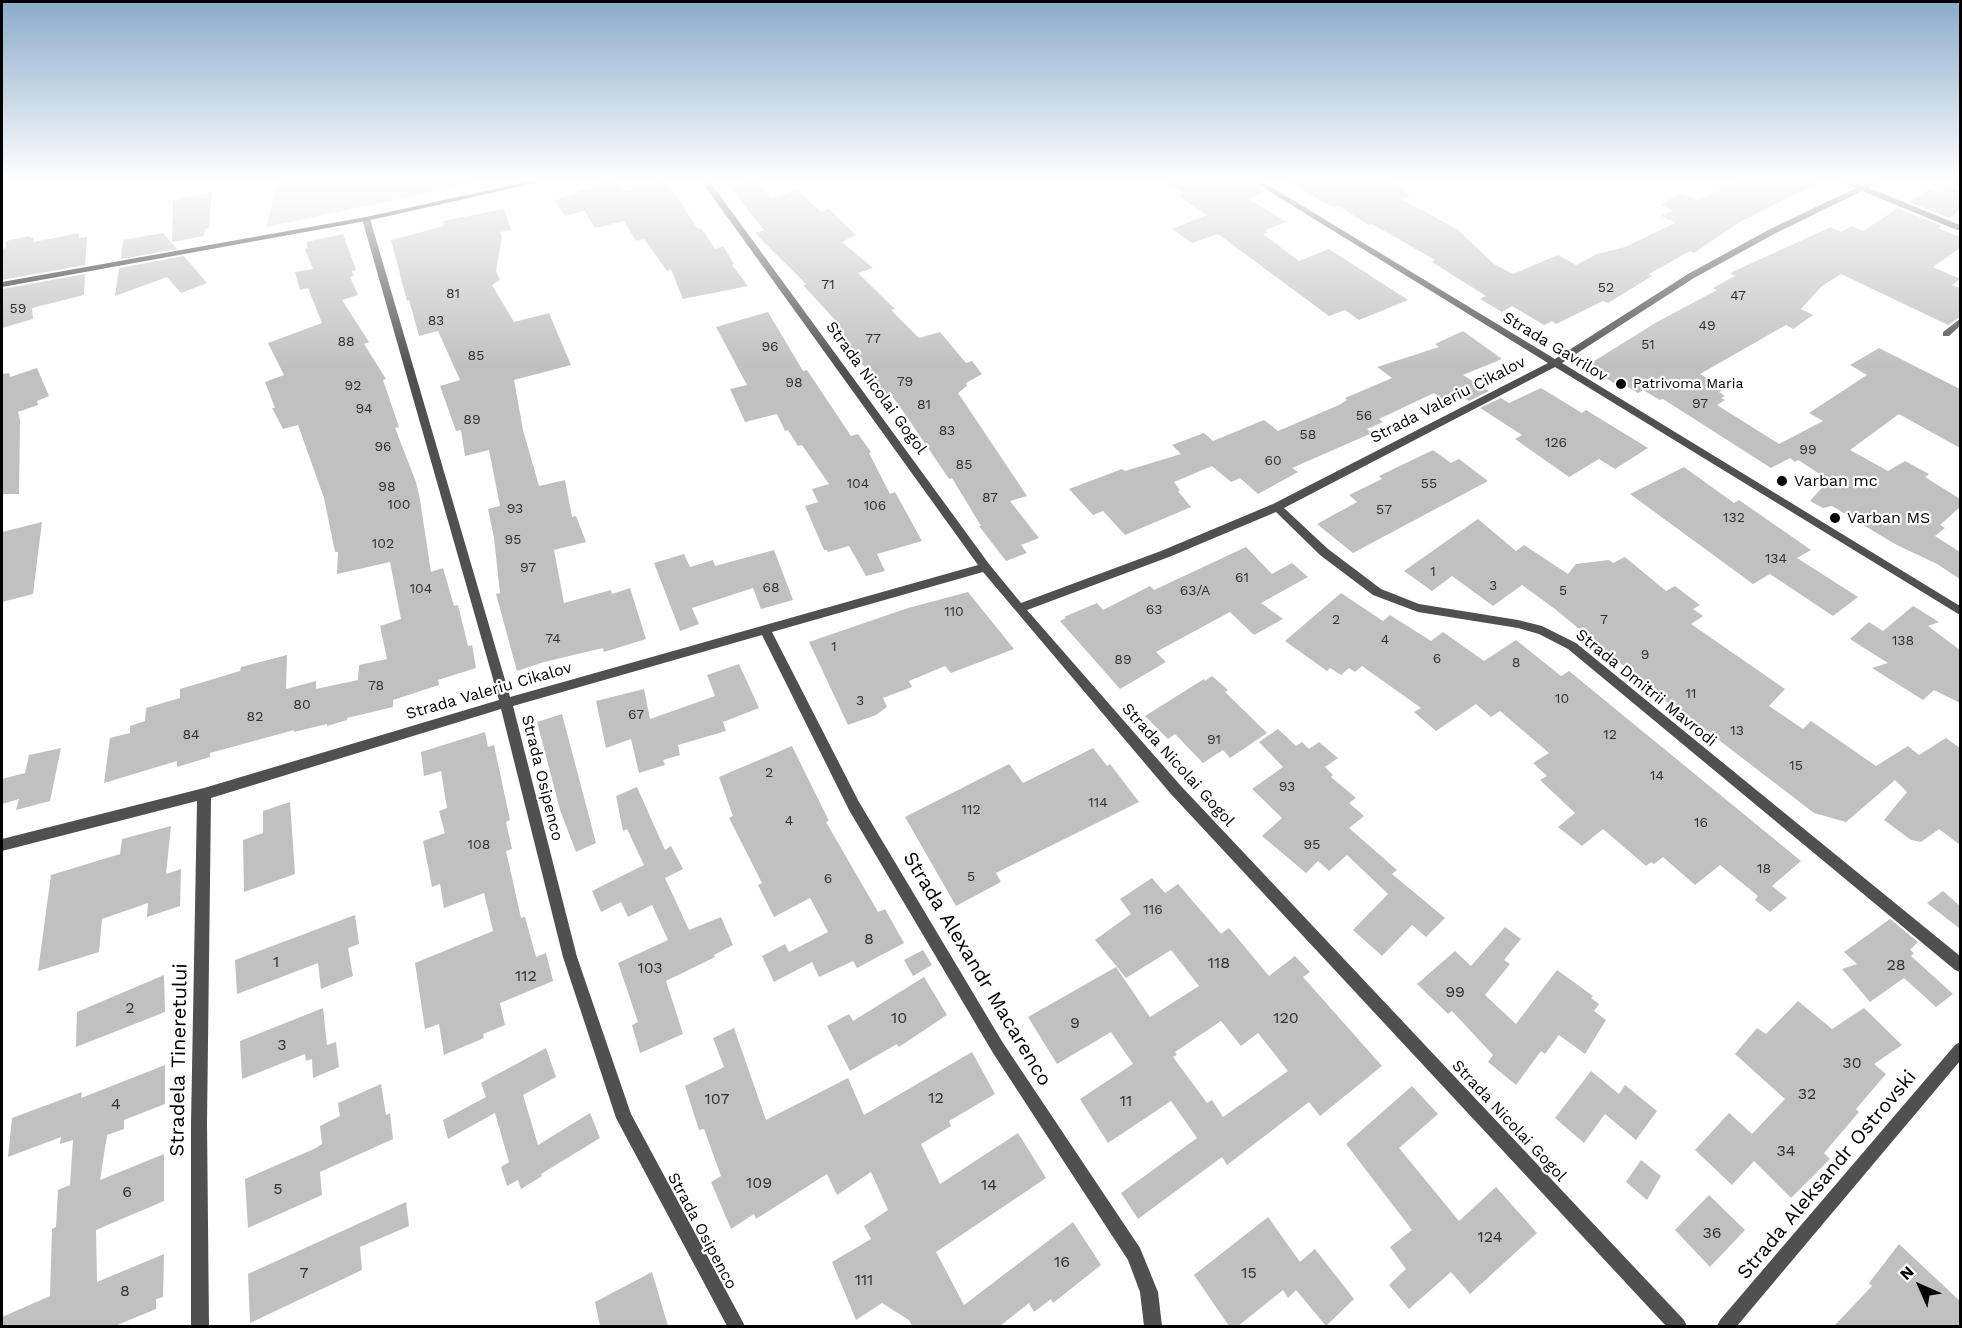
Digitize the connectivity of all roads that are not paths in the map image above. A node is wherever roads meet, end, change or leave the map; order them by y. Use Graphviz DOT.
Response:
graph roads {
  1 [pos="228,244"];
  2 [pos="373,244"];
  3 [pos="751,244"];
  4 [pos="1359,244"];
  5 [pos="1749,244"];
  6 [pos="2,285"];
  7 [pos="1960,322"];
  8 [pos="1946,334"];
  9 [pos="1554,364"];
  10 [pos="1277,507"];
  11 [pos="986,567"];
  12 [pos="1019,608"];
  13 [pos="1960,611"];
  14 [pos="765,629"];
  15 [pos="506,703"];
  16 [pos="204,794"];
  17 [pos="2,845"];
  18 [pos="1960,965"];
  19 [pos="1960,1050"];
  20 [pos="200,1326"];
  21 [pos="736,1326"];
  22 [pos="1153,1326"];
  23 [pos="1678,1326"];
  24 [pos="1726,1326"];
  1 -- 6 [label="main road"];
  2 -- 15 [label="street, Strada Osipenco"];
  3 -- 11 [label="street, Strada Nicolai Gogol"];
  4 -- 9 [label="street, Strada Gavrilov"];
  5 -- 9 [label="street, Strada Valeriu Cikalov"];
  7 -- 8 [label="street"];
  9 -- 10 [label="street, Strada Valeriu Cikalov"];
  9 -- 13 [label="street, Strada Gavrilov"];
  10 -- 12 [label="street, Strada Valeriu Cikalov"];
  10 -- 18 [label="street, Strada Dmitrii Mavrodi"];
  11 -- 12 [label="street, Strada Nicolai Gogol"];
  11 -- 14 [label="street, Strada Valeriu Cikalov"];
  12 -- 23 [label="street, Strada Nicolai Gogol"];
  14 -- 15 [label="street, Strada Valeriu Cikalov"];
  14 -- 22 [label="street, Strada Alexandr Macarenco"];
  15 -- 16 [label="street, Strada Valeriu Cikalov"];
  15 -- 21 [label="street, Strada Osipenco"];
  16 -- 17 [label="street, Strada Valeriu Cikalov"];
  16 -- 20 [label="street, Stradela Tineretului"];
  19 -- 24 [label="street, Strada Aleksandr Ostrovski"];
}
